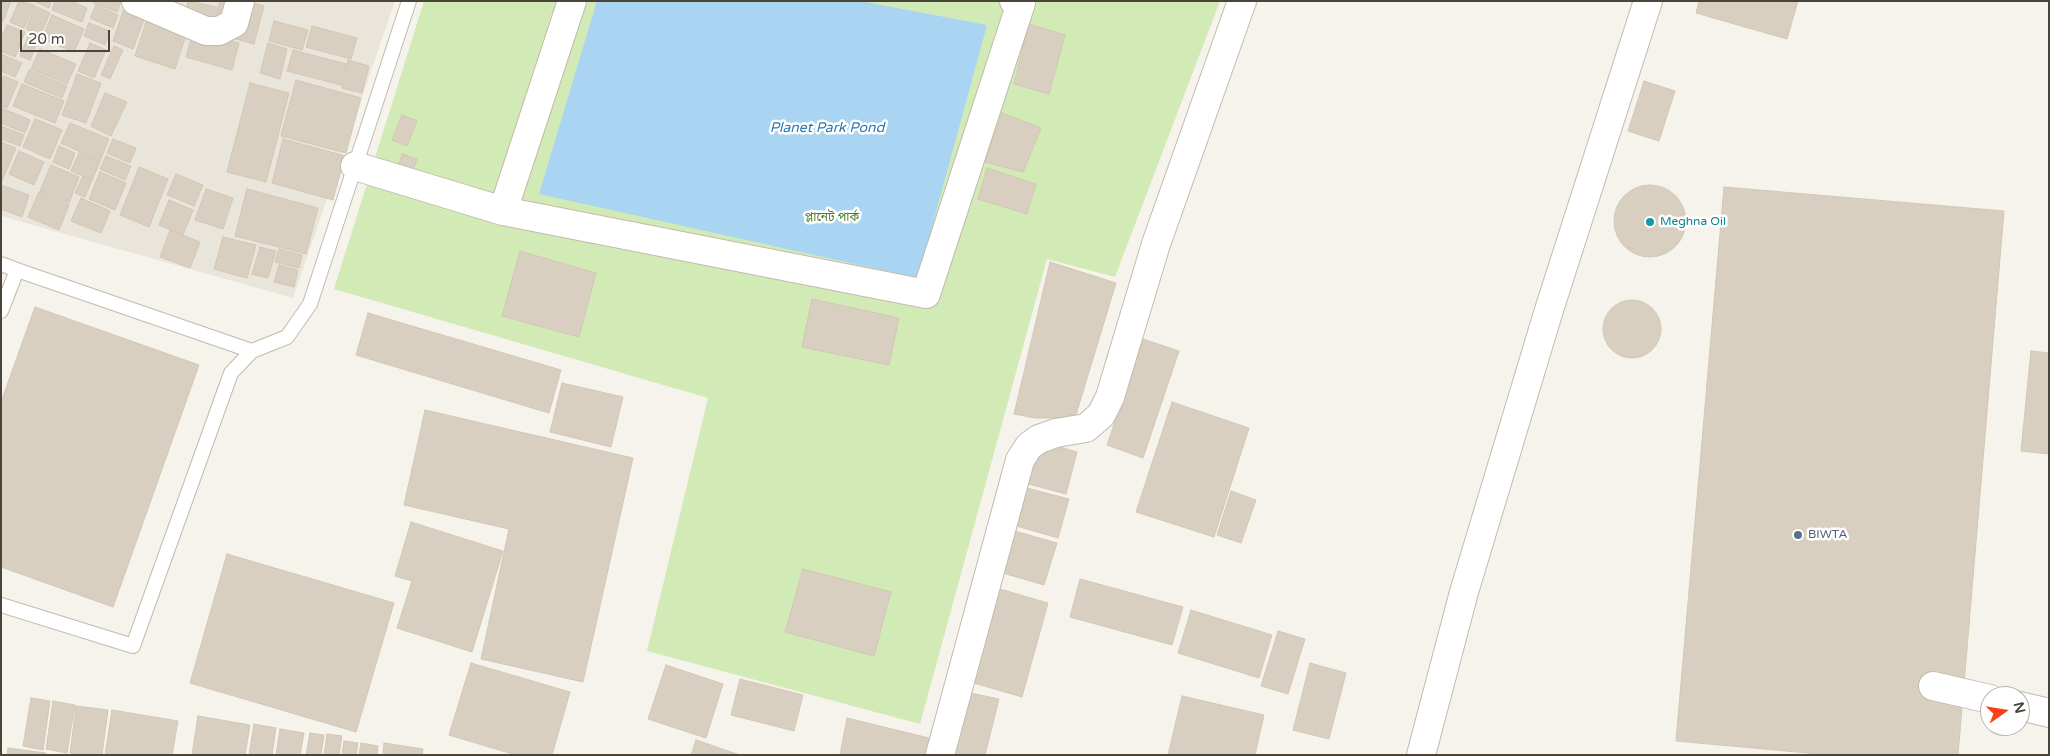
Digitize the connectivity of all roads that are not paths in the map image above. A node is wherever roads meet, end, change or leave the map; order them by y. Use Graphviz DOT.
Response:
graph roads {
  1 [pos="136,1"];
  2 [pos="240,1"];
  3 [pos="409,1"];
  4 [pos="572,1"];
  5 [pos="1242,1"];
  6 [pos="1648,1"];
  7 [pos="1019,2"];
  8 [pos="355,166"];
  9 [pos="503,211"];
  10 [pos="1,264"];
  11 [pos="17,270"];
  12 [pos="1,311"];
  13 [pos="252,351"];
  14 [pos="1,606"];
  15 [pos="1933,686"];
  16 [pos="1980,697"];
  17 [pos="2030,708"];
  18 [pos="2049,713"];
  19 [pos="940,755"];
  20 [pos="1421,755"];
  1 -- 2 [label="street"];
  3 -- 8 [label="lane"];
  4 -- 9 [label="street"];
  5 -- 19 [label="street"];
  6 -- 20 [label="street"];
  7 -- 9 [label="street"];
  8 -- 9 [label="street"];
  8 -- 13 [label="lane"];
  10 -- 11 [label="lane"];
  11 -- 12 [label="lane"];
  11 -- 13 [label="lane"];
  13 -- 14 [label="lane"];
  15 -- 16 [label="street"];
  17 -- 18 [label="street"];
}
